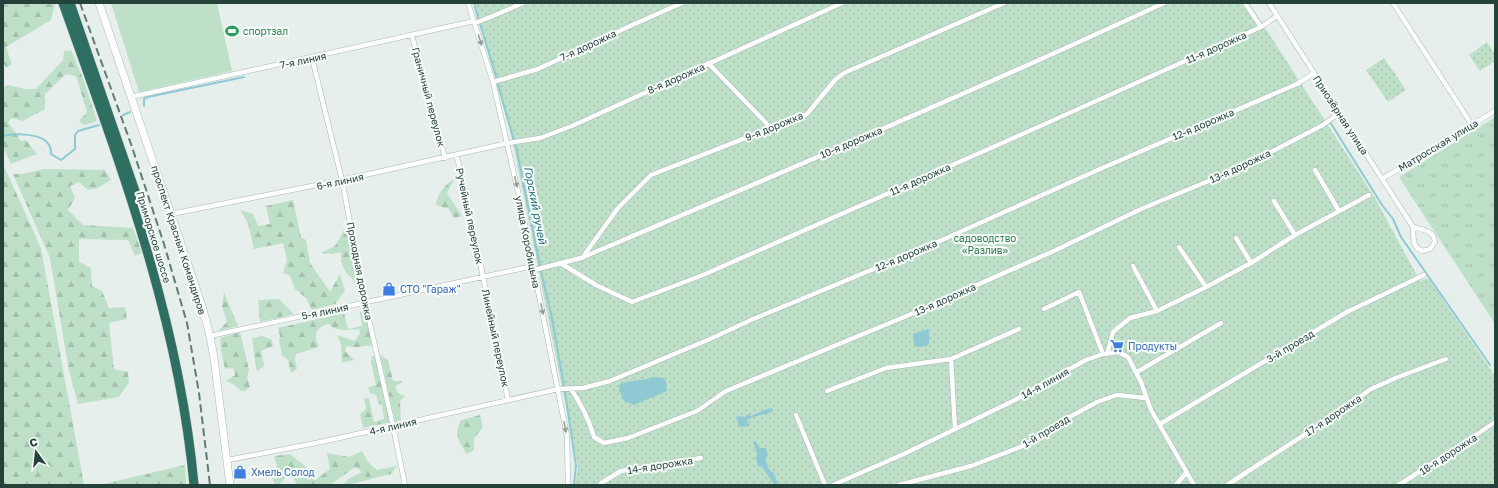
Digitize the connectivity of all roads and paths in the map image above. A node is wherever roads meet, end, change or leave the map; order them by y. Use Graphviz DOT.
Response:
graph roads {
  1 [pos="63,3"];
  2 [pos="70,3"];
  3 [pos="98,3"];
  4 [pos="468,3"];
  5 [pos="523,3"];
  6 [pos="682,3"];
  7 [pos="842,3"];
  8 [pos="1004,3"];
  9 [pos="1164,3"];
  10 [pos="1245,3"];
  11 [pos="1268,3"];
  12 [pos="1393,3"];
  13 [pos="1277,16"];
  14 [pos="474,22"];
  15 [pos="1261,27"];
  16 [pos="412,36"];
  17 [pos="312,58"];
  18 [pos="708,63"];
  19 [pos="1314,73"];
  20 [pos="493,82"];
  21 [pos="131,97"];
  22 [pos="1495,111"];
  23 [pos="1339,113"];
  24 [pos="1472,125"];
  25 [pos="771,128"];
  26 [pos="508,144"];
  27 [pos="456,155"];
  28 [pos="445,158"];
  29 [pos="1316,170"];
  30 [pos="1382,179"];
  31 [pos="342,180"];
  32 [pos="1368,195"];
  33 [pos="1274,201"];
  34 [pos="1339,211"];
  35 [pos="171,214"];
  36 [pos="1413,227"];
  37 [pos="1295,235"];
  38 [pos="1236,238"];
  39 [pos="1179,247"];
  40 [pos="581,258"];
  41 [pos="1251,263"];
  42 [pos="562,264"];
  43 [pos="1133,266"];
  44 [pos="534,268"];
  45 [pos="1424,275"];
  46 [pos="483,277"];
  47 [pos="1206,287"];
  48 [pos="365,302"];
  49 [pos="1044,309"];
  50 [pos="1157,311"];
  51 [pos="1221,323"];
  52 [pos="1019,329"];
  53 [pos="210,336"];
  54 [pos="1105,354"];
  55 [pos="950,359"];
  56 [pos="1446,360"];
  57 [pos="1137,372"];
  58 [pos="558,388"];
  59 [pos="571,389"];
  60 [pos="827,391"];
  61 [pos="1146,398"];
  62 [pos="508,400"];
  63 [pos="796,415"];
  64 [pos="1495,422"];
  65 [pos="1160,424"];
  66 [pos="393,426"];
  67 [pos="955,429"];
  68 [pos="701,458"];
  69 [pos="228,460"];
  70 [pos="1186,473"];
  71 [pos="194,485"];
  72 [pos="200,485"];
  73 [pos="230,485"];
  74 [pos="405,485"];
  75 [pos="568,485"];
  76 [pos="600,485"];
  77 [pos="825,485"];
  78 [pos="833,485"];
  79 [pos="899,485"];
  80 [pos="1176,485"];
  81 [pos="1194,485"];
  82 [pos="1227,485"];
  83 [pos="1400,485"];
  1 -- 71 [label="highway, Приморское шоссе"];
  2 -- 72 [label="highway, Приморское шоссе"];
  3 -- 21 [label="street, проспект Красных Командиров"];
  4 -- 14 [label="street, улица Коробицына"];
  5 -- 14 [label="street, 7-я линия"];
  6 -- 20 [label="street, 7-я дорожка"];
  7 -- 18 [label="street, 8-я дорожка"];
  8 -- 25 [label="street, 9-я дорожка"];
  9 -- 40 [label="street, 10-я дорожка"];
  10 -- 15 [label="street"];
  11 -- 13 [label="street, Приозёрная улица"];
  12 -- 24 [label="street"];
  13 -- 15 [label="street, 11-я дорожка"];
  13 -- 19 [label="street, Приозёрная улица"];
  14 -- 16 [label="street, 7-я линия"];
  14 -- 20 [label="street, улица Коробицына, one-way"];
  15 -- 42 [label="street, 11-я дорожка"];
  16 -- 17 [label="street, 7-я линия"];
  16 -- 28 [label="street, Граничный переулок"];
  17 -- 21 [label="street, 7-я линия"];
  17 -- 31 [label="street, Проходная дорожка"];
  18 -- 25 [label="street"];
  18 -- 26 [label="street, 8-я дорожка"];
  19 -- 23 [label="street, Приозёрная улица"];
  19 -- 59 [label="street, 12-я дорожка"];
  20 -- 26 [label="street, улица Коробицына"];
  21 -- 35 [label="street, проспект Красных Командиров"];
  22 -- 24 [label="street, Матросская улица"];
  23 -- 30 [label="street, Приозёрная улица"];
  23 -- 59 [label="street, 13-я дорожка"];
  24 -- 30 [label="street, Матросская улица"];
  25 -- 40 [label="street, 9-я дорожка"];
  26 -- 27 [label="street, 6-я линия"];
  26 -- 44 [label="street, улица Коробицына, one-way"];
  27 -- 28 [label="street, 6-я линия"];
  27 -- 46 [label="street, Ручейный переулок"];
  28 -- 31 [label="street, 6-я линия"];
  29 -- 34 [label="street"];
  30 -- 36 [label="street, Приозёрная улица"];
  31 -- 35 [label="street, 6-я линия"];
  31 -- 48 [label="street, Проходная дорожка"];
  32 -- 34 [label="street"];
  33 -- 37 [label="street"];
  34 -- 37 [label="street"];
  35 -- 53 [label="street, проспект Красных Командиров"];
  36 -- 36 [label="street"];
  37 -- 41 [label="street"];
  38 -- 41 [label="street"];
  39 -- 47 [label="street"];
  40 -- 42 [label="street, 10-я дорожка"];
  41 -- 47 [label="street"];
  42 -- 44 [label="street, 10-я дорожка"];
  43 -- 50 [label="street"];
  44 -- 46 [label="street, 5-я линия"];
  44 -- 58 [label="street, улица Коробицына, one-way"];
  45 -- 65 [label="street, 3-й проезд"];
  46 -- 48 [label="street, 5-я линия"];
  46 -- 62 [label="street, Линейный переулок"];
  47 -- 50 [label="street"];
  48 -- 53 [label="street, 5-я линия"];
  48 -- 66 [label="street, Проходная дорожка"];
  49 -- 54 [label="street"];
  50 -- 54 [label="street"];
  51 -- 57 [label="street"];
  52 -- 55 [label="street"];
  53 -- 69 [label="street, проспект Красных Командиров"];
  54 -- 57 [label="street, 14-я линия"];
  54 -- 67 [label="street, 14-я линия"];
  55 -- 60 [label="street"];
  55 -- 67 [label="street"];
  56 -- 82 [label="street, 17-я дорожка"];
  57 -- 61 [label="street, 14-я линия"];
  58 -- 59 [label="street, 12-я дорожка"];
  58 -- 62 [label="street, 4-я линия"];
  58 -- 75 [label="street, улица Коробицына, one-way"];
  61 -- 65 [label="street, 14-я линия"];
  61 -- 79 [label="street, 1-й проезд"];
  62 -- 66 [label="street, 4-я линия"];
  63 -- 77 [label="street"];
  64 -- 83 [label="street, 18-я дорожка"];
  65 -- 70 [label="street, 14-я линия"];
  66 -- 69 [label="street, 4-я линия"];
  66 -- 74 [label="street, Проходная дорожка"];
  67 -- 78 [label="street, 14-я линия"];
  68 -- 76 [label="street, 14-я дорожка"];
  69 -- 73 [label="street, проспект Красных Командиров"];
  70 -- 80 [label="street"];
  70 -- 81 [label="street, 14-я линия"];
}
